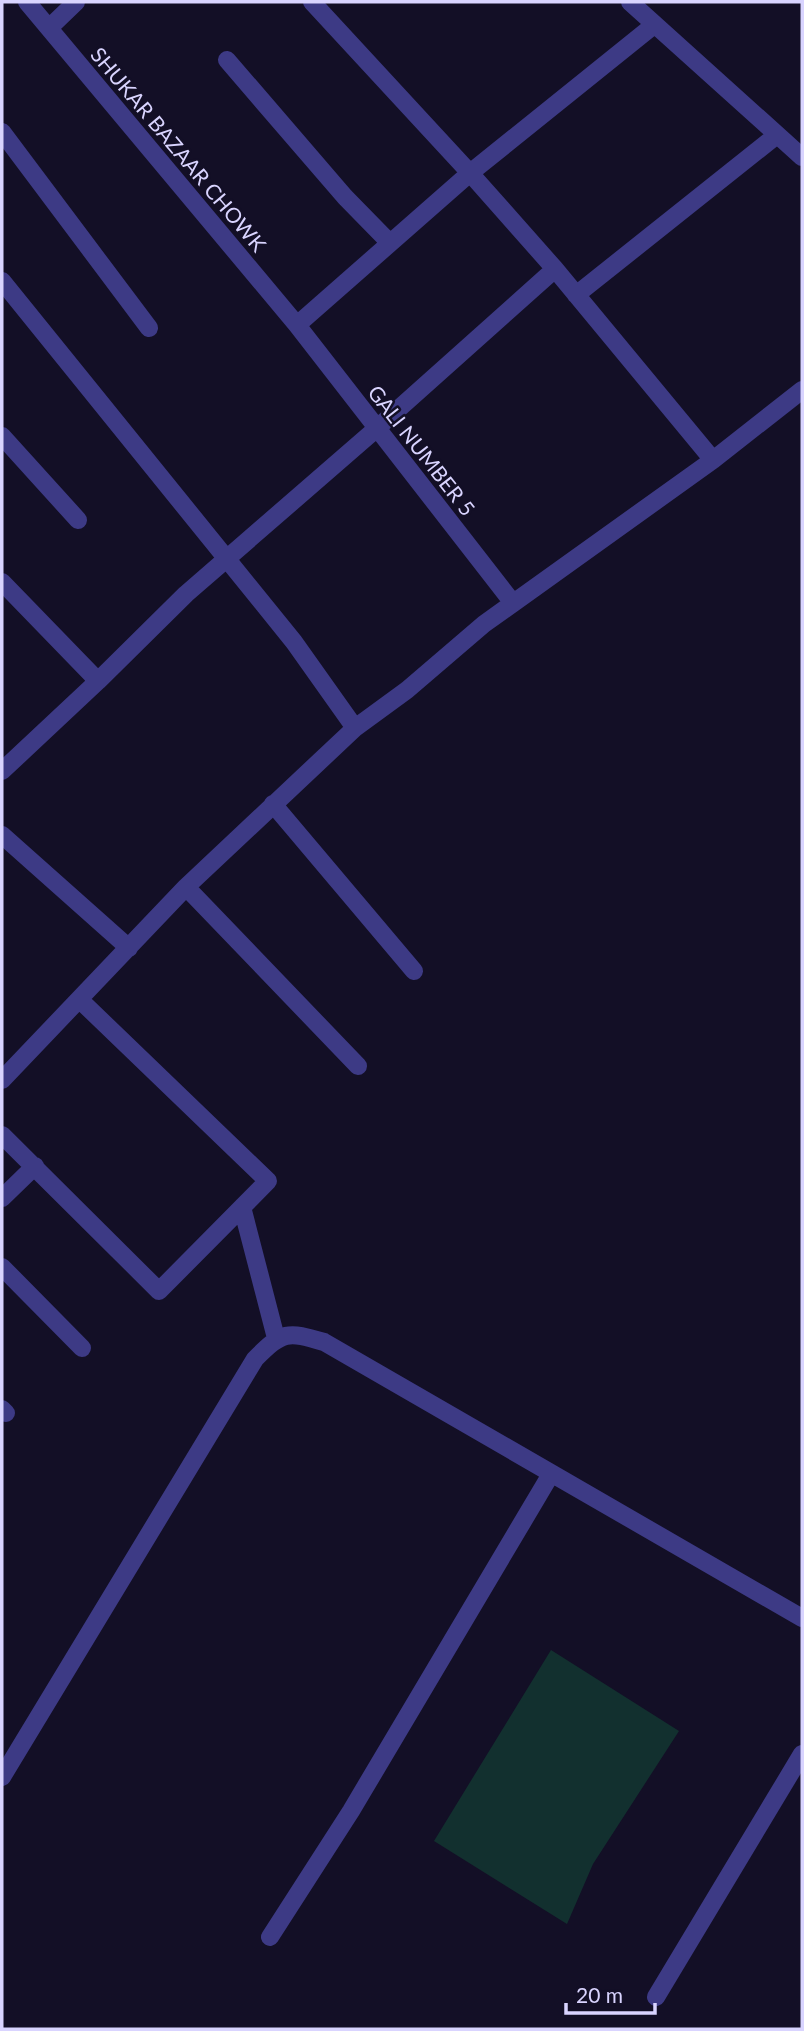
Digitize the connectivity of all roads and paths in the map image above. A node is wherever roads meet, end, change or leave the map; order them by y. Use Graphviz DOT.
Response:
graph roads {
  1 [pos="27,2"];
  2 [pos="76,2"];
  3 [pos="312,2"];
  4 [pos="630,2"];
  5 [pos="654,25"];
  6 [pos="49,28"];
  7 [pos="227,60"];
  8 [pos="2,132"];
  9 [pos="777,135"];
  10 [pos="802,158"];
  11 [pos="470,173"];
  12 [pos="390,243"];
  13 [pos="555,269"];
  14 [pos="2,281"];
  15 [pos="576,295"];
  16 [pos="296,325"];
  17 [pos="149,328"];
  18 [pos="802,390"];
  19 [pos="376,429"];
  20 [pos="2,436"];
  21 [pos="713,460"];
  22 [pos="78,520"];
  23 [pos="226,560"];
  24 [pos="2,582"];
  25 [pos="513,603"];
  26 [pos="98,681"];
  27 [pos="355,728"];
  28 [pos="2,771"];
  29 [pos="273,804"];
  30 [pos="2,835"];
  31 [pos="186,887"];
  32 [pos="129,948"];
  33 [pos="414,971"];
  34 [pos="80,1000"];
  35 [pos="358,1066"];
  36 [pos="2,1080"];
  37 [pos="2,1135"];
  38 [pos="35,1166"];
  39 [pos="2,1198"];
  40 [pos="242,1207"];
  41 [pos="2,1268"];
  42 [pos="276,1338"];
  43 [pos="82,1348"];
  44 [pos="551,1474"];
  45 [pos="802,1618"];
  46 [pos="8,1750"];
  47 [pos="802,1754"];
  48 [pos="2,1777"];
  49 [pos="270,1937"];
  50 [pos="656,1997"];
  1 -- 6 [label="street, SHUKAR BAZAAR CHOWK"];
  2 -- 6 [label="street"];
  3 -- 11 [label="street"];
  4 -- 5 [label="street"];
  5 -- 9 [label="street"];
  5 -- 11 [label="street"];
  6 -- 16 [label="street, SHUKAR BAZAAR CHOWK"];
  7 -- 12 [label="street"];
  8 -- 17 [label="street"];
  9 -- 10 [label="street"];
  9 -- 15 [label="street"];
  11 -- 12 [label="street"];
  11 -- 13 [label="street"];
  12 -- 16 [label="street"];
  13 -- 15 [label="street"];
  13 -- 19 [label="street"];
  14 -- 23 [label="street"];
  15 -- 21 [label="street"];
  16 -- 19 [label="street, GALI NUMBER 5"];
  18 -- 21 [label="street"];
  19 -- 23 [label="street"];
  19 -- 25 [label="street, GALI NUMBER 5"];
  20 -- 22 [label="street"];
  21 -- 25 [label="street"];
  23 -- 26 [label="street"];
  23 -- 27 [label="street"];
  24 -- 26 [label="street"];
  25 -- 27 [label="street"];
  26 -- 28 [label="street"];
  27 -- 29 [label="street"];
  29 -- 31 [label="street"];
  29 -- 33 [label="street"];
  30 -- 32 [label="street"];
  31 -- 32 [label="street"];
  31 -- 35 [label="street"];
  32 -- 34 [label="street"];
  34 -- 36 [label="street"];
  34 -- 40 [label="street"];
  37 -- 38 [label="street"];
  38 -- 39 [label="street"];
  38 -- 40 [label="street"];
  40 -- 42 [label="street"];
  41 -- 43 [label="street"];
  42 -- 44 [label="street"];
  42 -- 46 [label="street"];
  44 -- 45 [label="street"];
  44 -- 49 [label="street"];
  46 -- 48 [label="street"];
  47 -- 50 [label="street"];
}
